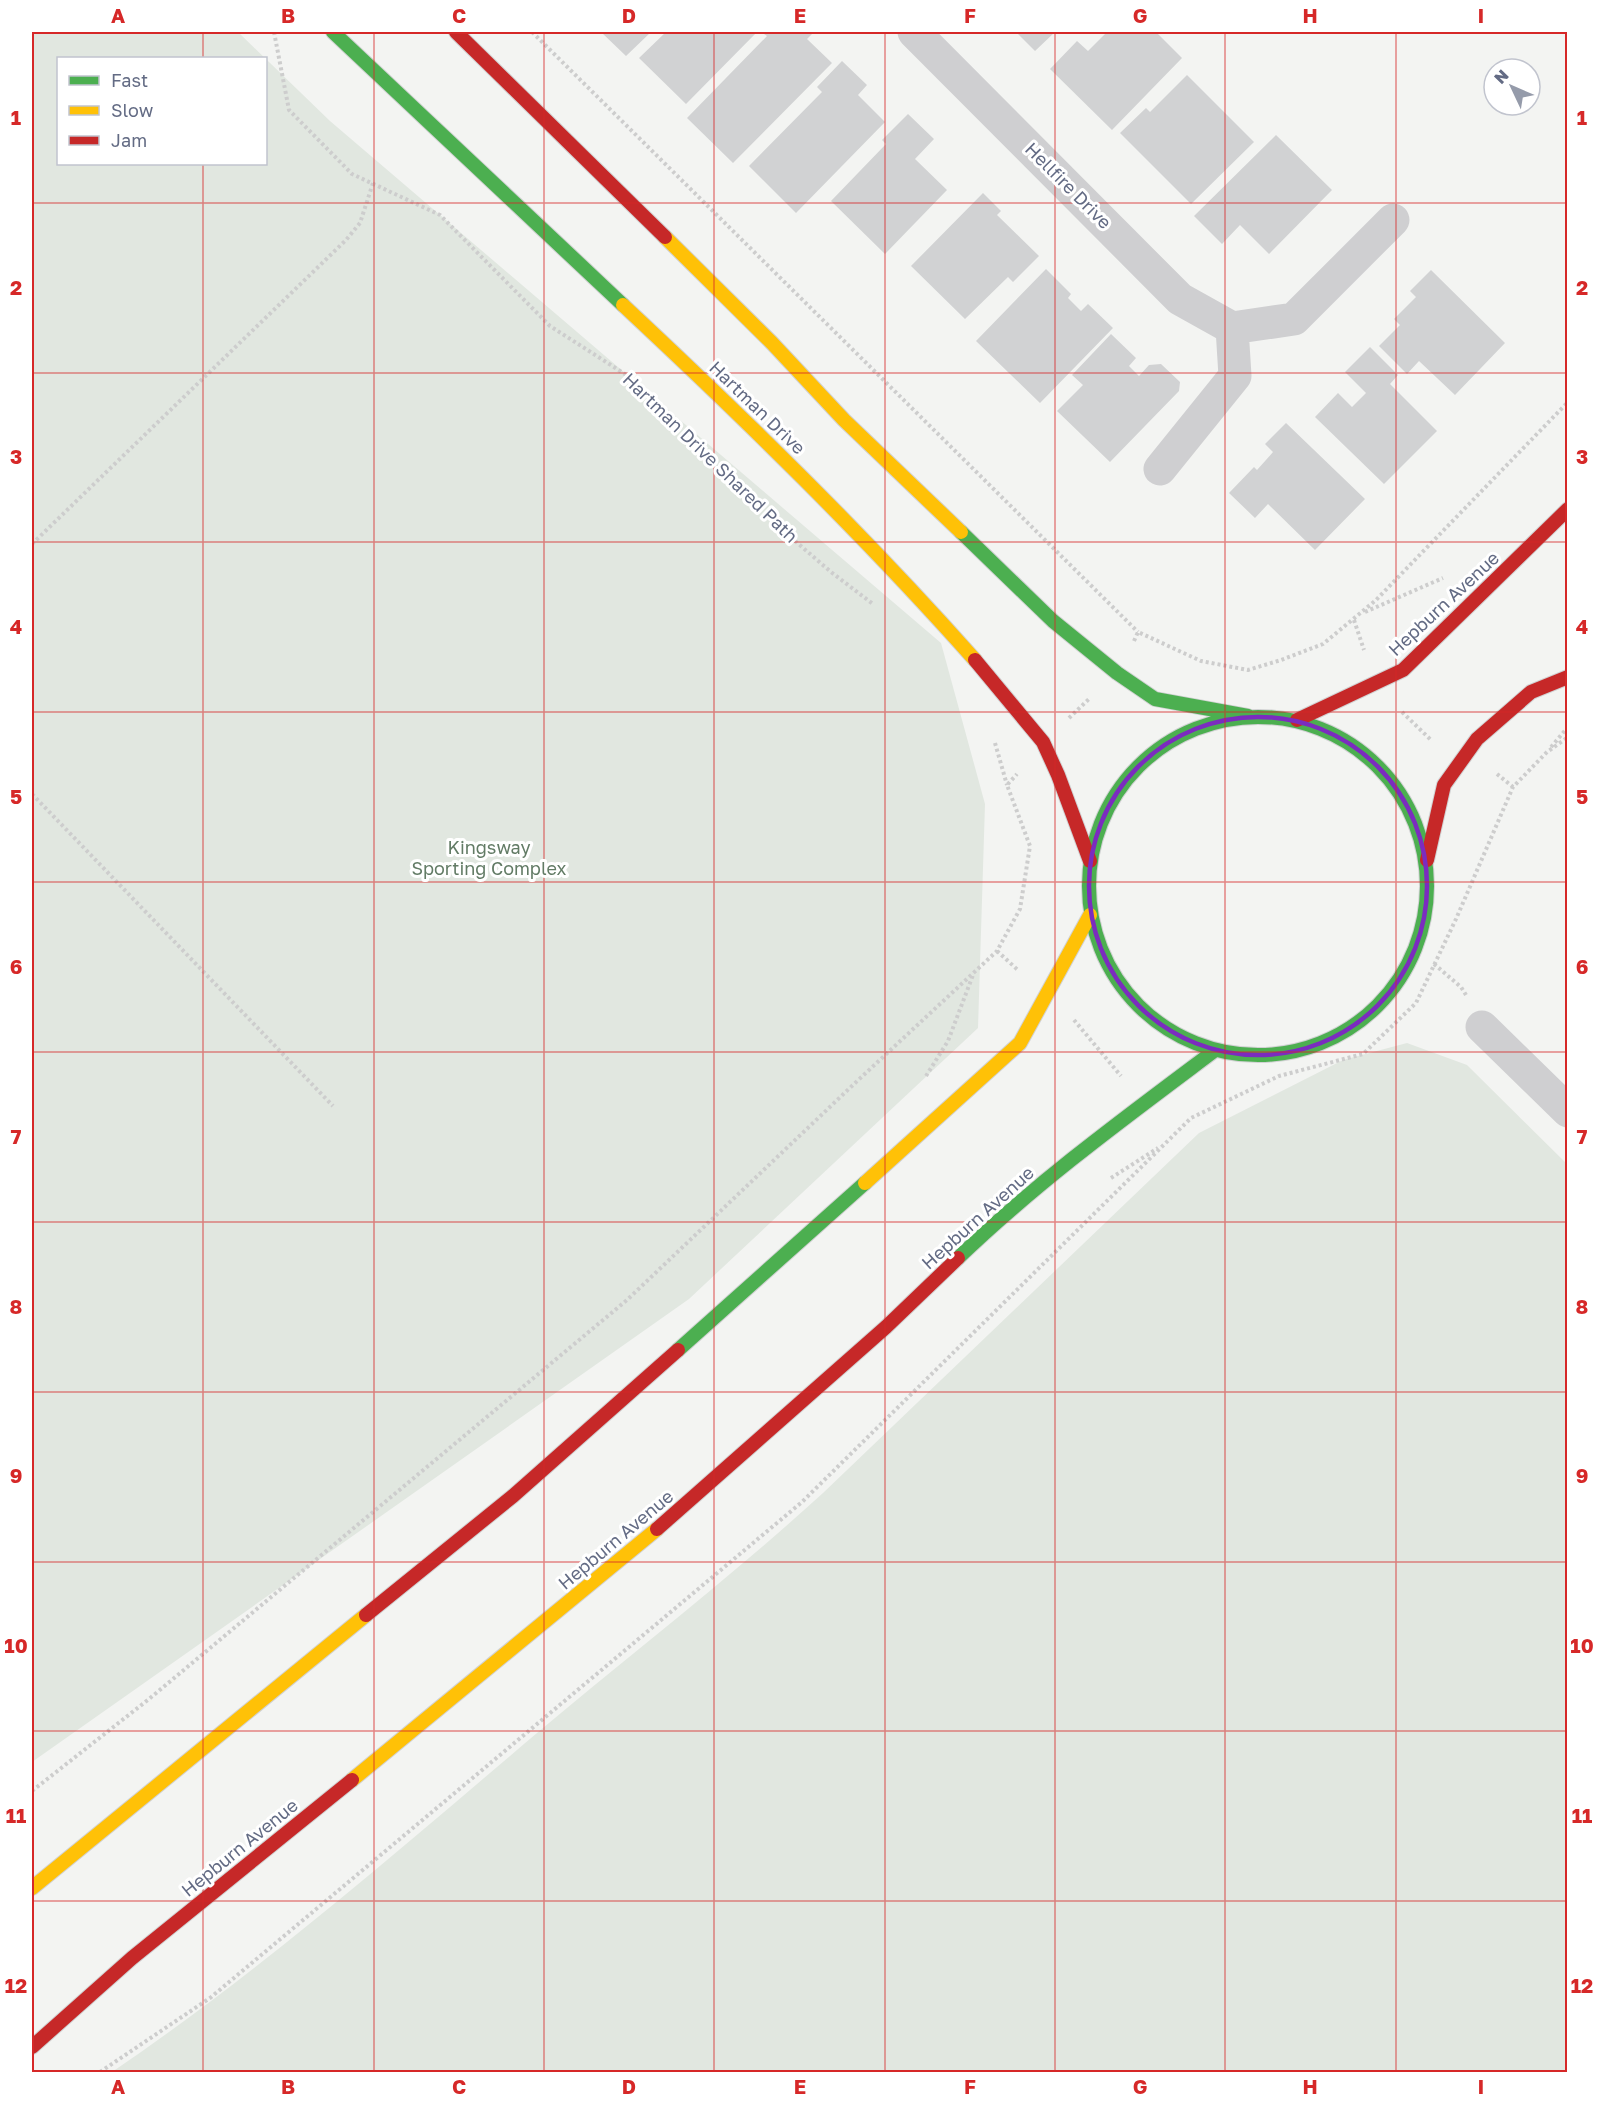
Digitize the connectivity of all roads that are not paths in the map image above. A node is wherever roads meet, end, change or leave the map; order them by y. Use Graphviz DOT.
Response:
graph roads {
  1 [pos="333,32"];
  2 [pos="456,32"];
  3 [pos="914,32"];
  4 [pos="1393,220"];
  5 [pos="1232,328"];
  6 [pos="1160,470"];
  7 [pos="1568,509"];
  8 [pos="1568,677"];
  9 [pos="1248,716"];
  10 [pos="1297,720"];
  11 [pos="1090,861"];
  12 [pos="1427,862"];
  13 [pos="1090,915"];
  14 [pos="1482,1027"];
  15 [pos="1214,1051"];
  16 [pos="1568,1111"];
  17 [pos="32,1888"];
  18 [pos="32,2047"];
  1 -- 11 [label="main road, Hartman Drive"];
  2 -- 9 [label="main road"];
  3 -- 5 [label="street, Hellfire Drive"];
  4 -- 5 [label="street"];
  5 -- 6 [label="street"];
  7 -- 10 [label="main road, Hepburn Avenue"];
  8 -- 12 [label="main road"];
  9 -- 10 [label="main road"];
  9 -- 11 [label="main road"];
  10 -- 12 [label="main road"];
  11 -- 13 [label="main road"];
  12 -- 15 [label="main road"];
  13 -- 15 [label="main road"];
  13 -- 17 [label="main road"];
  14 -- 16 [label="street"];
  15 -- 18 [label="main road, Hepburn Avenue"];
}
